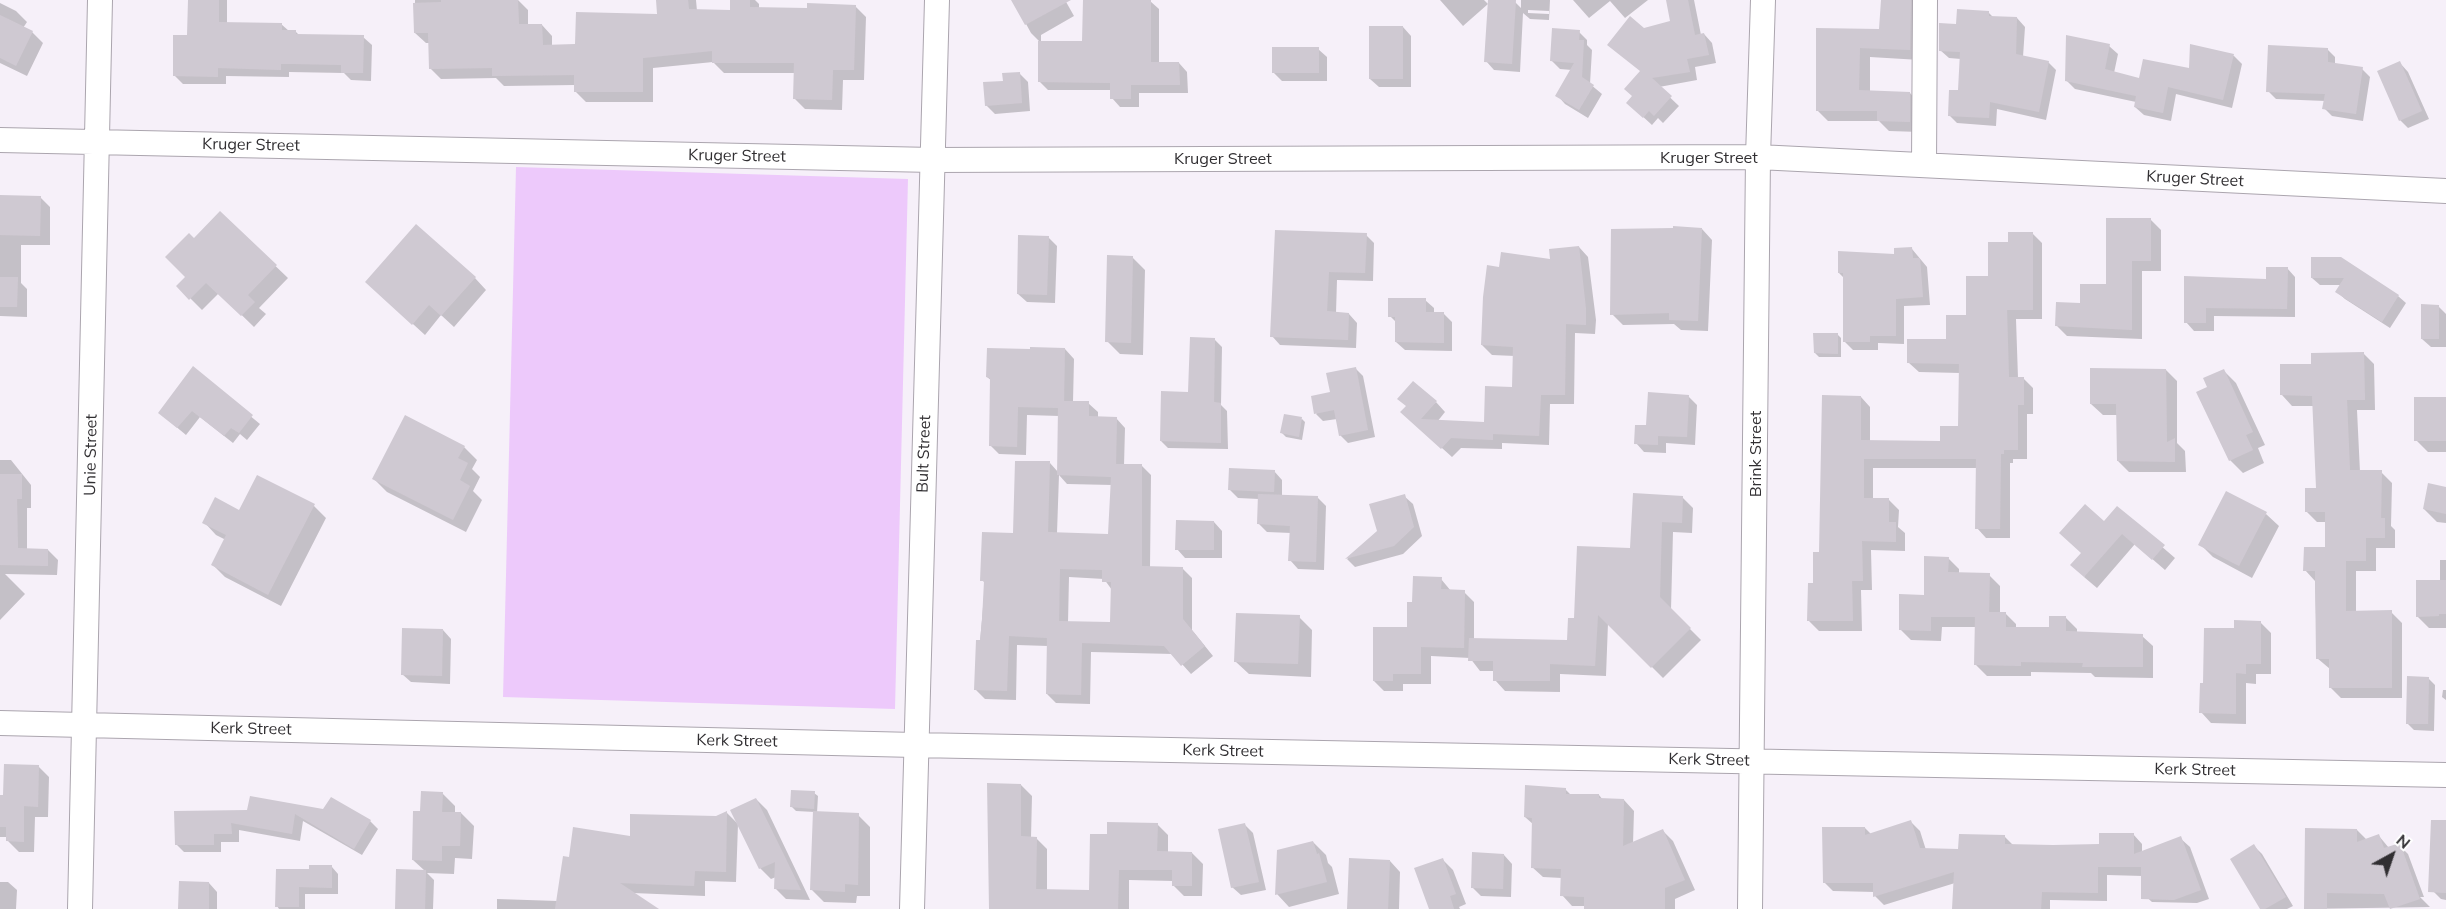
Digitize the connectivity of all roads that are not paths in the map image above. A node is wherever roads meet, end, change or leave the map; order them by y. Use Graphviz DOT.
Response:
graph roads {
  1 [pos="100,0"];
  2 [pos="937,0"];
  3 [pos="1763,0"];
  4 [pos="1925,0"];
  5 [pos="0,140"];
  6 [pos="99,142"];
  7 [pos="1758,157"];
  8 [pos="933,160"];
  9 [pos="1924,165"];
  10 [pos="2446,191"];
  11 [pos="0,723"];
  12 [pos="84,725"];
  13 [pos="915,746"];
  14 [pos="1753,760"];
  15 [pos="2446,775"];
  16 [pos="80,909"];
  17 [pos="912,909"];
  18 [pos="1750,909"];
  1 -- 6 [label="street, Unie Street"];
  2 -- 8 [label="street, Bult Street"];
  3 -- 7 [label="street, Brink Street"];
  4 -- 9 [label="street"];
  5 -- 6 [label="street, Kruger Street"];
  6 -- 8 [label="street, Kruger Street"];
  6 -- 12 [label="street, Unie Street"];
  7 -- 8 [label="street, Kruger Street"];
  7 -- 9 [label="street, Kruger Street"];
  7 -- 14 [label="street, Brink Street"];
  8 -- 13 [label="street, Bult Street"];
  9 -- 10 [label="street, Kruger Street"];
  11 -- 12 [label="street, Kerk Street"];
  12 -- 13 [label="street, Kerk Street"];
  12 -- 16 [label="street, Unie Street"];
  13 -- 14 [label="street, Kerk Street"];
  13 -- 17 [label="street, Bult Street"];
  14 -- 15 [label="street, Kerk Street"];
  14 -- 18 [label="street, Brink Street"];
}
